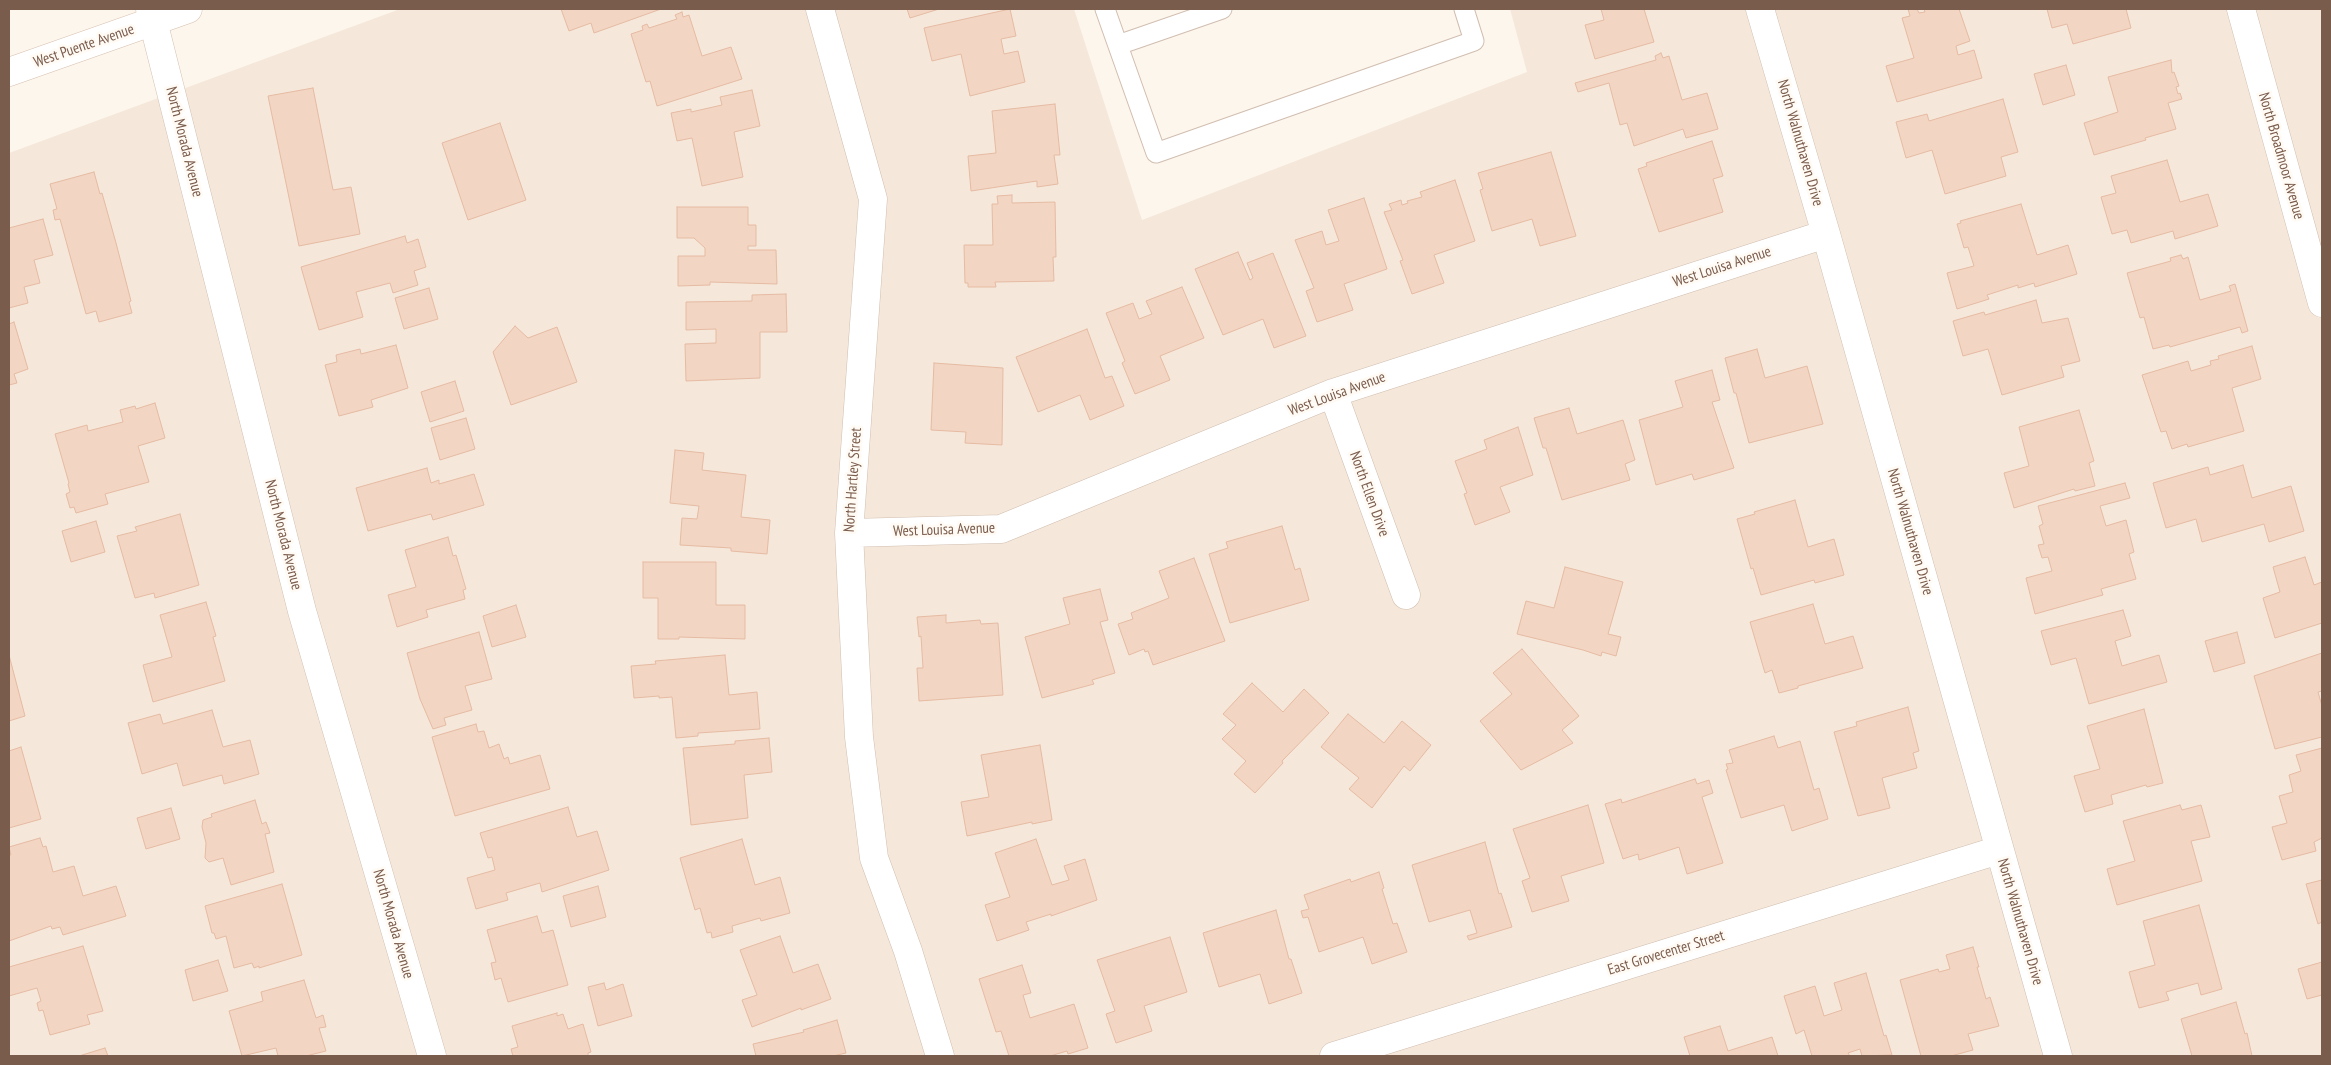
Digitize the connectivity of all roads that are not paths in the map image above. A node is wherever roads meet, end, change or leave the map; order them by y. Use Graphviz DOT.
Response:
graph roads {
  1 [pos="188,9"];
  2 [pos="820,9"];
  3 [pos="1105,9"];
  4 [pos="1222,9"];
  5 [pos="1464,9"];
  6 [pos="1760,9"];
  7 [pos="2241,9"];
  8 [pos="152,15"];
  9 [pos="1118,45"];
  10 [pos="9,72"];
  11 [pos="1826,234"];
  12 [pos="2322,303"];
  13 [pos="1333,393"];
  14 [pos="849,533"];
  15 [pos="1406,594"];
  16 [pos="1999,850"];
  17 [pos="432,1056"];
  18 [pos="940,1056"];
  19 [pos="1334,1056"];
  20 [pos="2058,1056"];
  1 -- 8 [label="street, West Puente Avenue"];
  2 -- 14 [label="street, North Hartley Street"];
  3 -- 9 [label="lane"];
  4 -- 9 [label="lane"];
  5 -- 9 [label="lane"];
  6 -- 11 [label="street, North Walnuthaven Drive"];
  7 -- 12 [label="street, North Broadmoor Avenue"];
  8 -- 10 [label="street, West Puente Avenue"];
  8 -- 17 [label="street, North Morada Avenue"];
  11 -- 13 [label="street, West Louisa Avenue"];
  11 -- 16 [label="street, North Walnuthaven Drive"];
  13 -- 14 [label="street, West Louisa Avenue"];
  13 -- 15 [label="street, North Ellen Drive"];
  14 -- 18 [label="street, North Hartley Street"];
  16 -- 19 [label="street, East Grovecenter Street"];
  16 -- 20 [label="street, North Walnuthaven Drive"];
}
